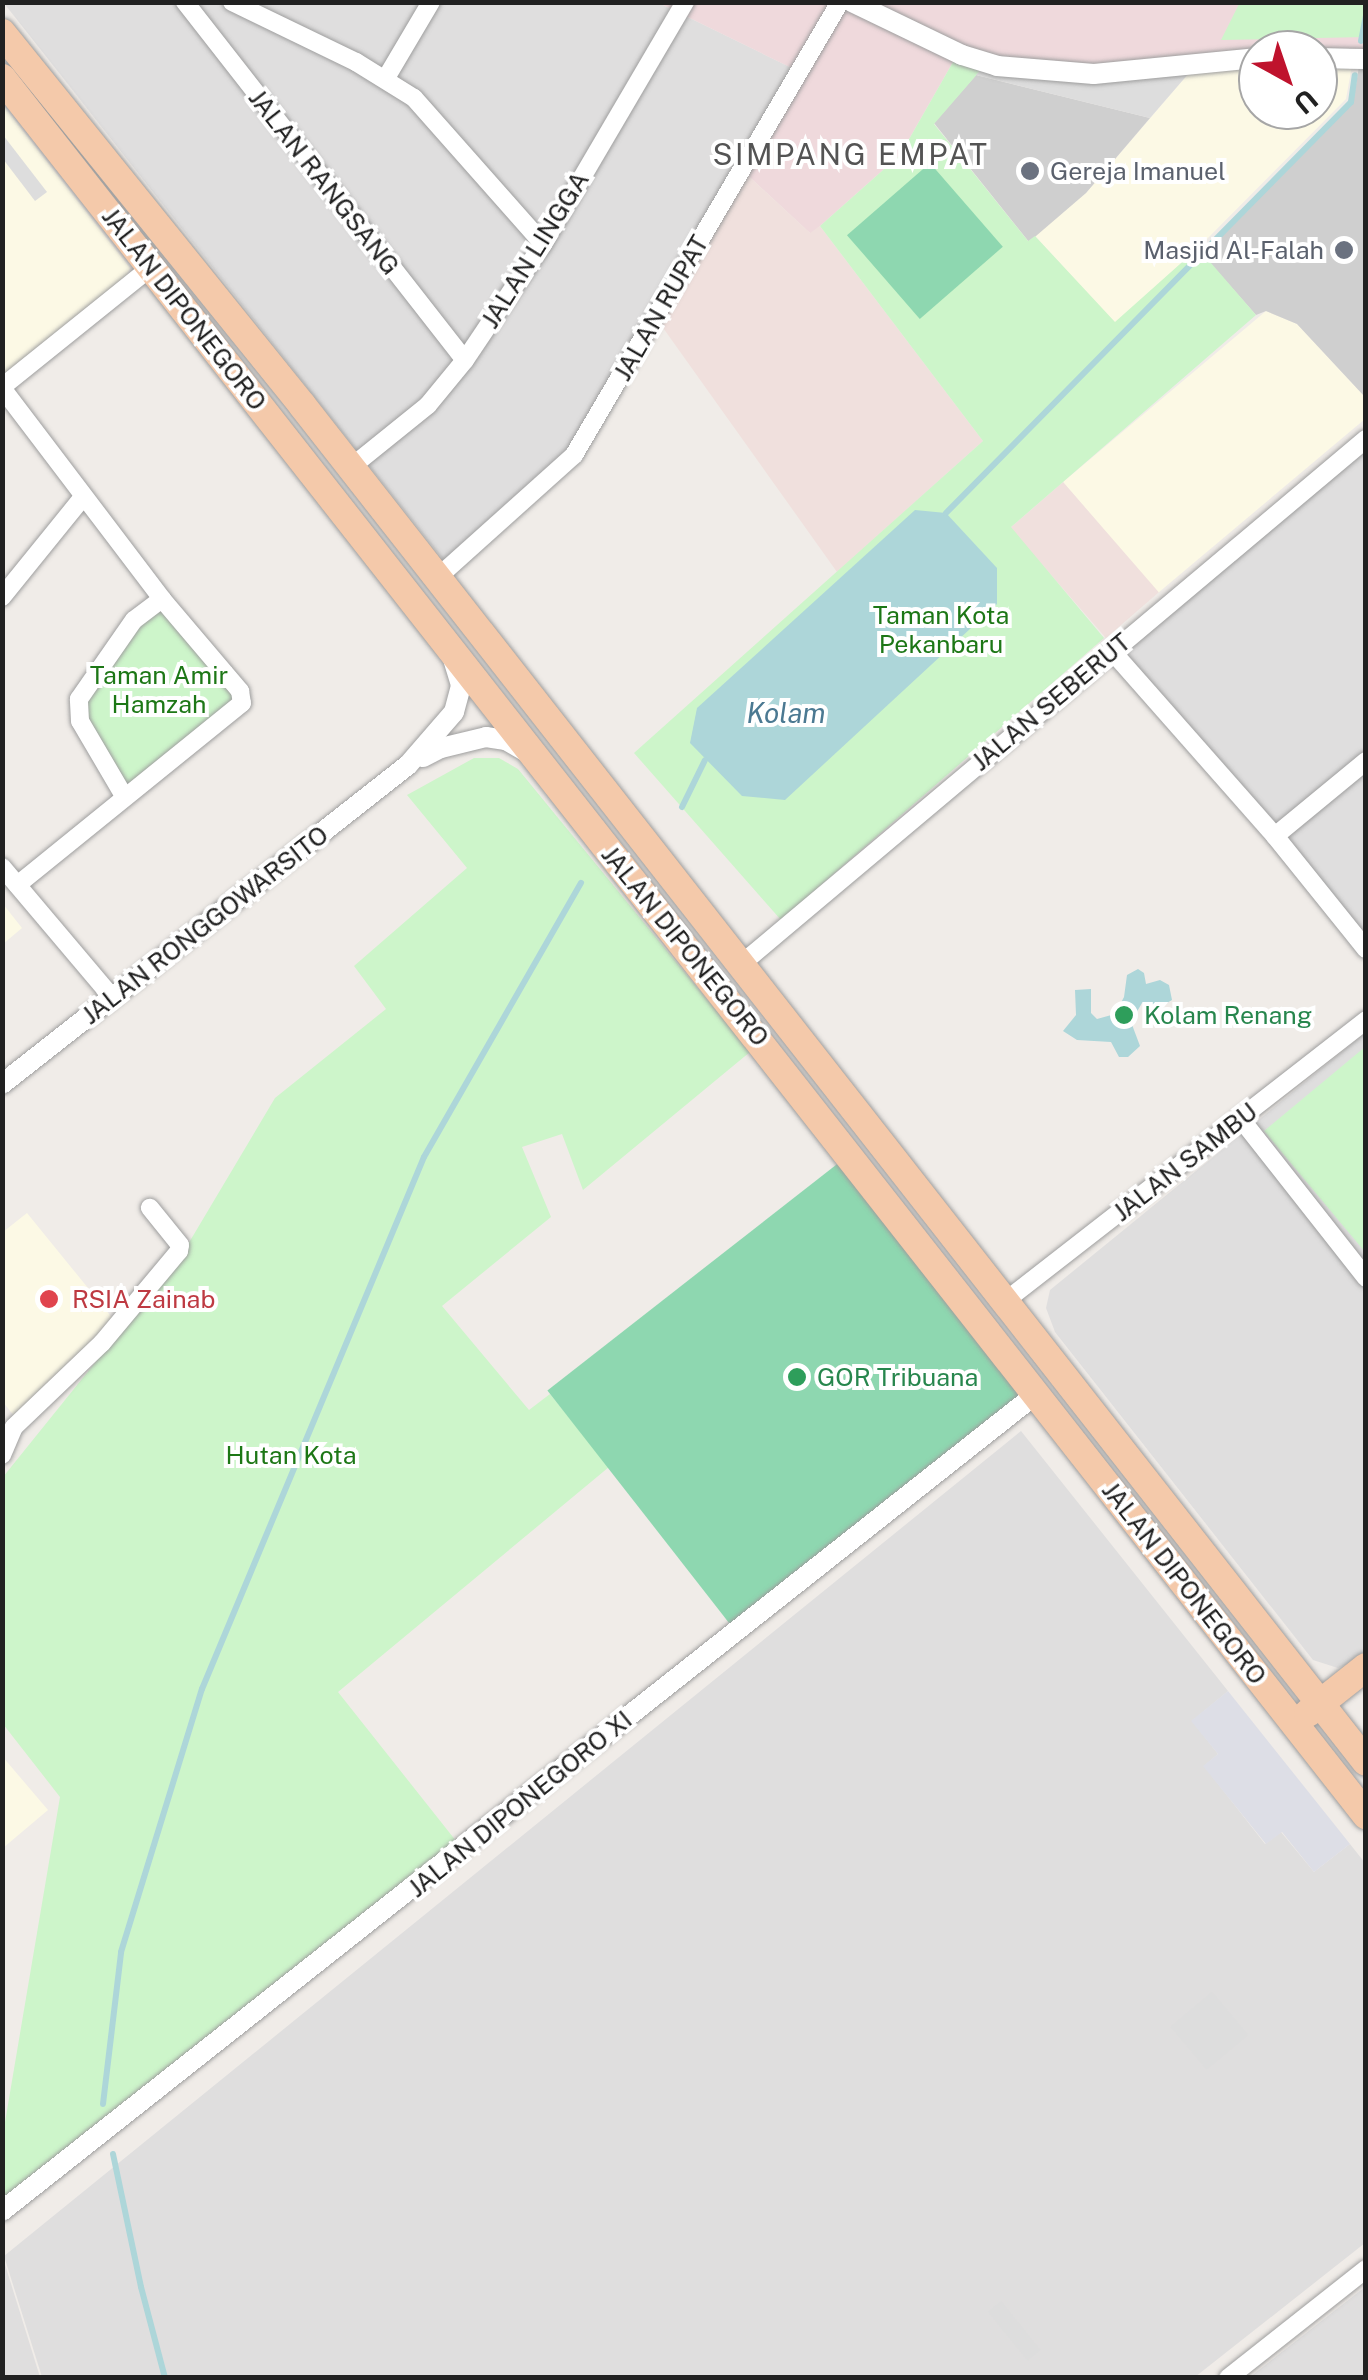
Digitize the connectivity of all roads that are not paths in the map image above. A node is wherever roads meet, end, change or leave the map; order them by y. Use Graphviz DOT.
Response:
graph roads {
  1 [pos="185,2"];
  2 [pos="232,2"];
  3 [pos="431,2"];
  4 [pos="685,2"];
  5 [pos="840,2"];
  6 [pos="852,2"];
  7 [pos="274,10"];
  8 [pos="2,33"];
  9 [pos="1338,58"];
  10 [pos="1366,59"];
  11 [pos="1238,60"];
  12 [pos="2,78"];
  13 [pos="386,78"];
  14 [pos="543,244"];
  15 [pos="151,267"];
  16 [pos="465,360"];
  17 [pos="2,387"];
  18 [pos="302,404"];
  19 [pos="276,425"];
  20 [pos="1366,439"];
  21 [pos="350,468"];
  22 [pos="82,497"];
  23 [pos="438,578"];
  24 [pos="2,597"];
  25 [pos="162,600"];
  26 [pos="1112,650"];
  27 [pos="453,657"];
  28 [pos="531,755"];
  29 [pos="1366,761"];
  30 [pos="408,766"];
  31 [pos="124,796"];
  32 [pos="1275,836"];
  33 [pos="2,867"];
  34 [pos="17,885"];
  35 [pos="1366,949"];
  36 [pos="739,966"];
  37 [pos="112,997"];
  38 [pos="1366,1020"];
  39 [pos="2,1084"];
  40 [pos="1241,1119"];
  41 [pos="914,1188"];
  42 [pos="891,1207"];
  43 [pos="150,1208"];
  44 [pos="1366,1278"];
  45 [pos="1004,1302"];
  46 [pos="1036,1394"];
  47 [pos="8,1420"];
  48 [pos="2,1455"];
  49 [pos="1366,1667"];
  50 [pos="1319,1704"];
  51 [pos="1366,1715"];
  52 [pos="1294,1723"];
  53 [pos="1343,1733"];
  54 [pos="1318,1754"];
  55 [pos="1366,1762"];
  56 [pos="1366,1815"];
  57 [pos="2,2212"];
  58 [pos="1366,2268"];
  59 [pos="1228,2378"];
  1 -- 16 [label="street, JALAN RANGSANG"];
  2 -- 7 [label="street"];
  3 -- 13 [label="street"];
  4 -- 14 [label="street, JALAN LINGGA"];
  5 -- 23 [label="street, JALAN RUPAT"];
  6 -- 11 [label="street"];
  7 -- 13 [label="street"];
  8 -- 18 [label="main road, JALAN DIPONEGORO"];
  9 -- 10 [label="street"];
  12 -- 15 [label="main road, JALAN DIPONEGORO"];
  13 -- 14 [label="street"];
  14 -- 16 [label="street, JALAN LINGGA"];
  15 -- 17 [label="street"];
  15 -- 19 [label="main road, JALAN DIPONEGORO"];
  16 -- 21 [label="street, JALAN LINGGA"];
  17 -- 22 [label="street"];
  18 -- 19 [label="main road"];
  18 -- 21 [label="main road, JALAN DIPONEGORO"];
  19 -- 27 [label="main road, JALAN DIPONEGORO"];
  20 -- 26 [label="street, JALAN SEBERUT"];
  21 -- 23 [label="main road, JALAN DIPONEGORO"];
  22 -- 24 [label="street"];
  22 -- 25 [label="street"];
  23 -- 36 [label="main road, JALAN DIPONEGORO"];
  25 -- 31 [label="street"];
  25 -- 31 [label="street"];
  26 -- 32 [label="street"];
  26 -- 36 [label="street, JALAN SEBERUT"];
  27 -- 28 [label="main road, JALAN DIPONEGORO"];
  27 -- 30 [label="street, JALAN RONGGOWARSITO"];
  28 -- 30 [label="street, JALAN RONGGOWARSITO"];
  28 -- 42 [label="main road, JALAN DIPONEGORO"];
  29 -- 32 [label="street"];
  30 -- 37 [label="street, JALAN RONGGOWARSITO"];
  31 -- 34 [label="street"];
  32 -- 35 [label="street"];
  33 -- 34 [label="street"];
  34 -- 37 [label="street"];
  36 -- 41 [label="main road, JALAN DIPONEGORO"];
  37 -- 39 [label="street, JALAN RONGGOWARSITO"];
  38 -- 40 [label="street, JALAN SAMBU"];
  40 -- 44 [label="street"];
  40 -- 45 [label="street, JALAN SAMBU"];
  41 -- 42 [label="main road"];
  41 -- 45 [label="main road, JALAN DIPONEGORO"];
  42 -- 46 [label="main road, JALAN DIPONEGORO"];
  43 -- 47 [label="street"];
  45 -- 50 [label="main road, JALAN DIPONEGORO"];
  46 -- 52 [label="main road, JALAN DIPONEGORO"];
  46 -- 57 [label="street, JALAN DIPONEGORO XI"];
  47 -- 48 [label="street"];
  49 -- 50 [label="main road"];
  50 -- 52 [label="main road"];
  50 -- 53 [label="main road, JALAN DIPONEGORO"];
  51 -- 53 [label="main road"];
  52 -- 54 [label="main road, JALAN DIPONEGORO"];
  53 -- 54 [label="main road"];
  53 -- 55 [label="main road, JALAN DIPONEGORO"];
  54 -- 56 [label="main road, JALAN DIPONEGORO"];
  58 -- 59 [label="street"];
}
